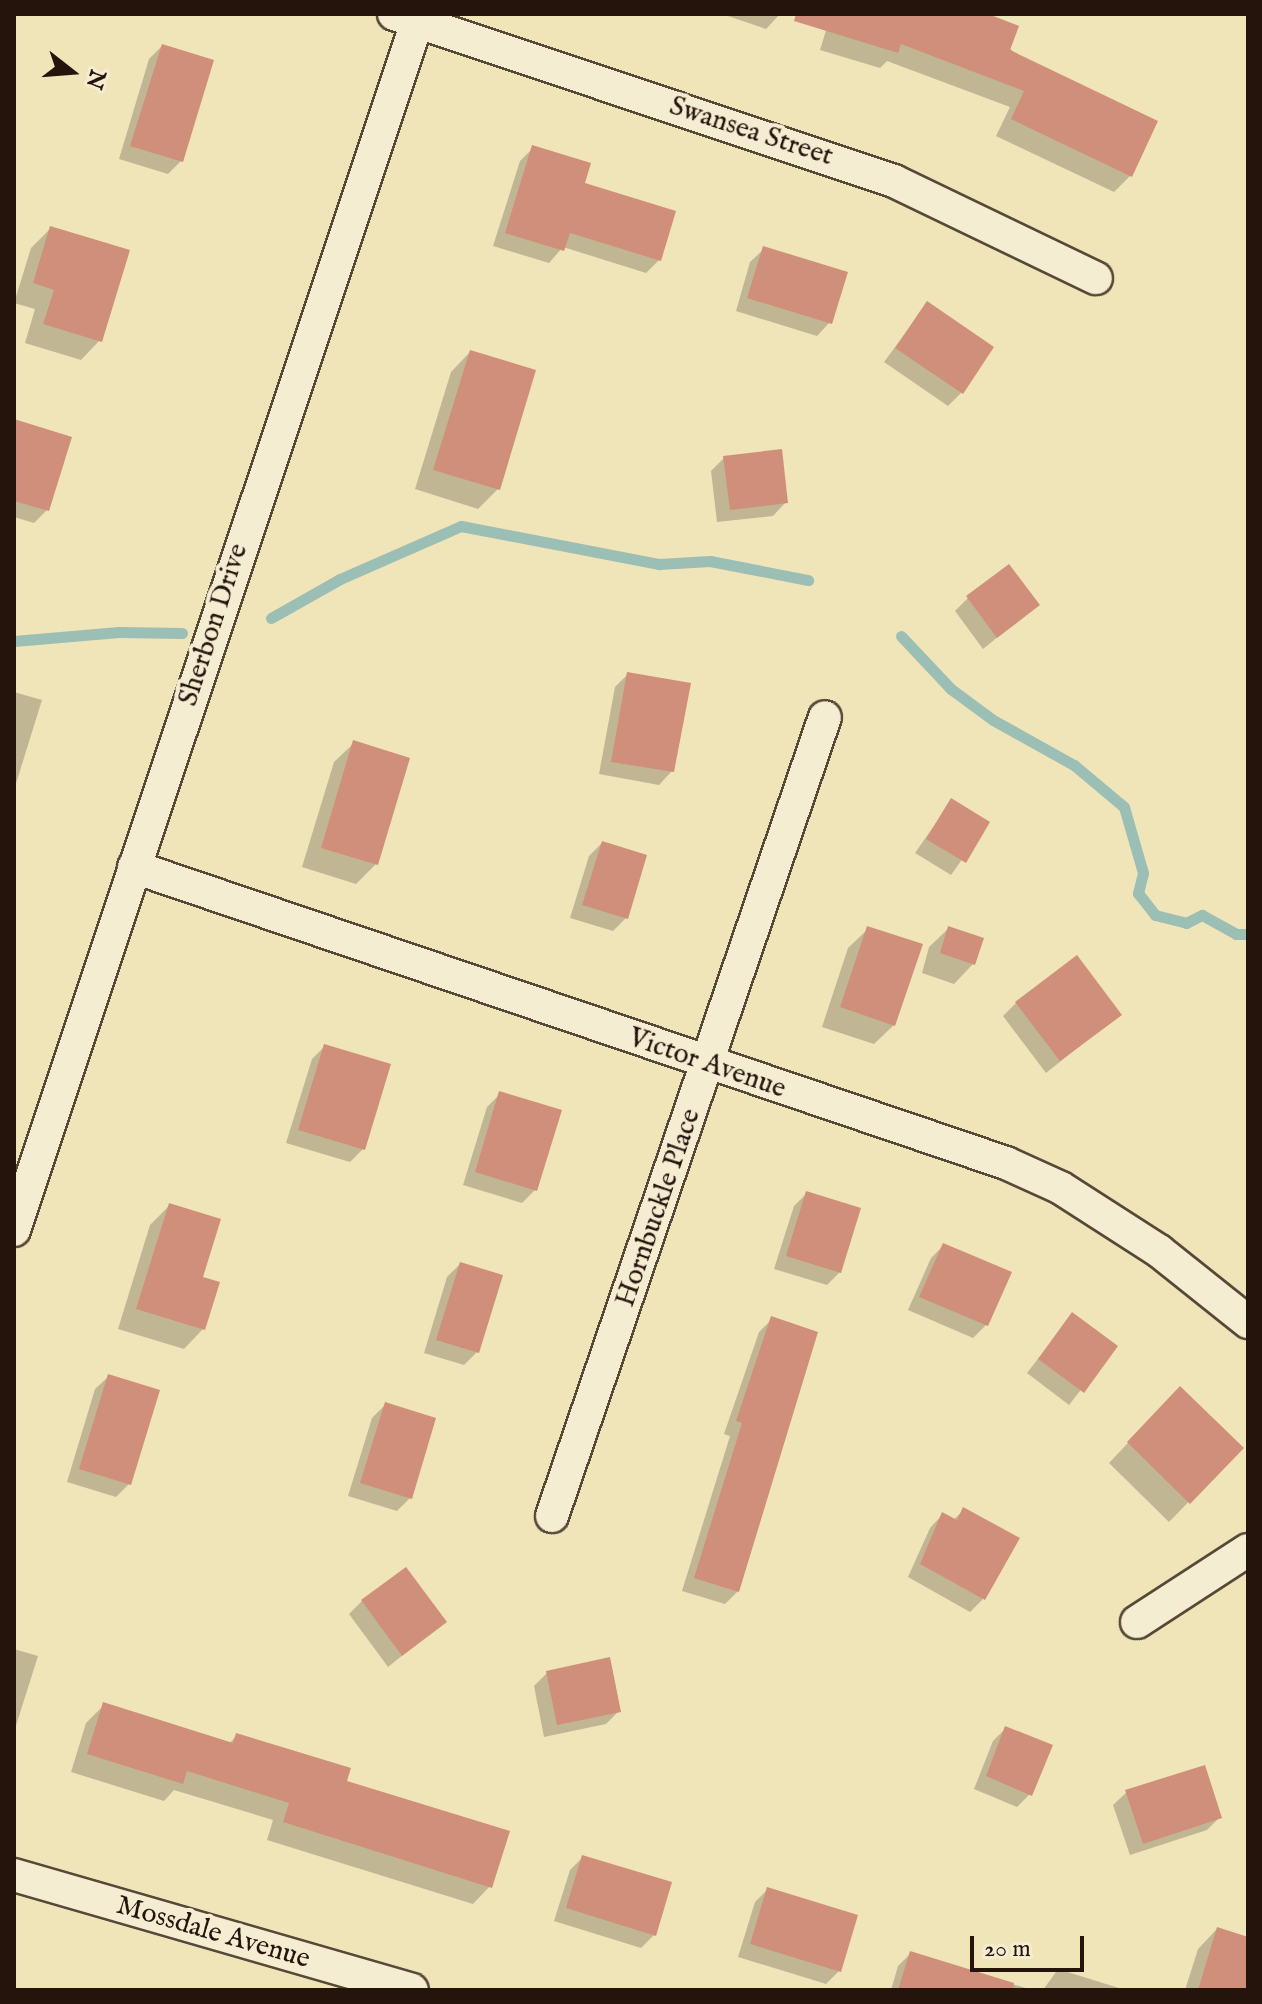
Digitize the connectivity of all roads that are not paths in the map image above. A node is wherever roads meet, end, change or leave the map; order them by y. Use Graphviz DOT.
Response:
graph roads {
  1 [pos="406,18"];
  2 [pos="1096,278"];
  3 [pos="825,717"];
  4 [pos="134,867"];
  5 [pos="708,1065"];
  6 [pos="14,1230"];
  7 [pos="1248,1322"];
  8 [pos="552,1516"];
  9 [pos="1248,1550"];
  10 [pos="1137,1622"];
  11 [pos="14,1875"];
  12 [pos="412,1990"];
  1 -- 2 [label="street, Swansea Street"];
  1 -- 4 [label="street, Sherbon Drive"];
  3 -- 5 [label="street, Hornbuckle Place"];
  4 -- 5 [label="street, Victor Avenue"];
  4 -- 6 [label="street, Sherbon Drive"];
  5 -- 7 [label="street, Victor Avenue"];
  5 -- 8 [label="street, Hornbuckle Place"];
  9 -- 10 [label="street"];
  11 -- 12 [label="street, Mossdale Avenue"];
}
